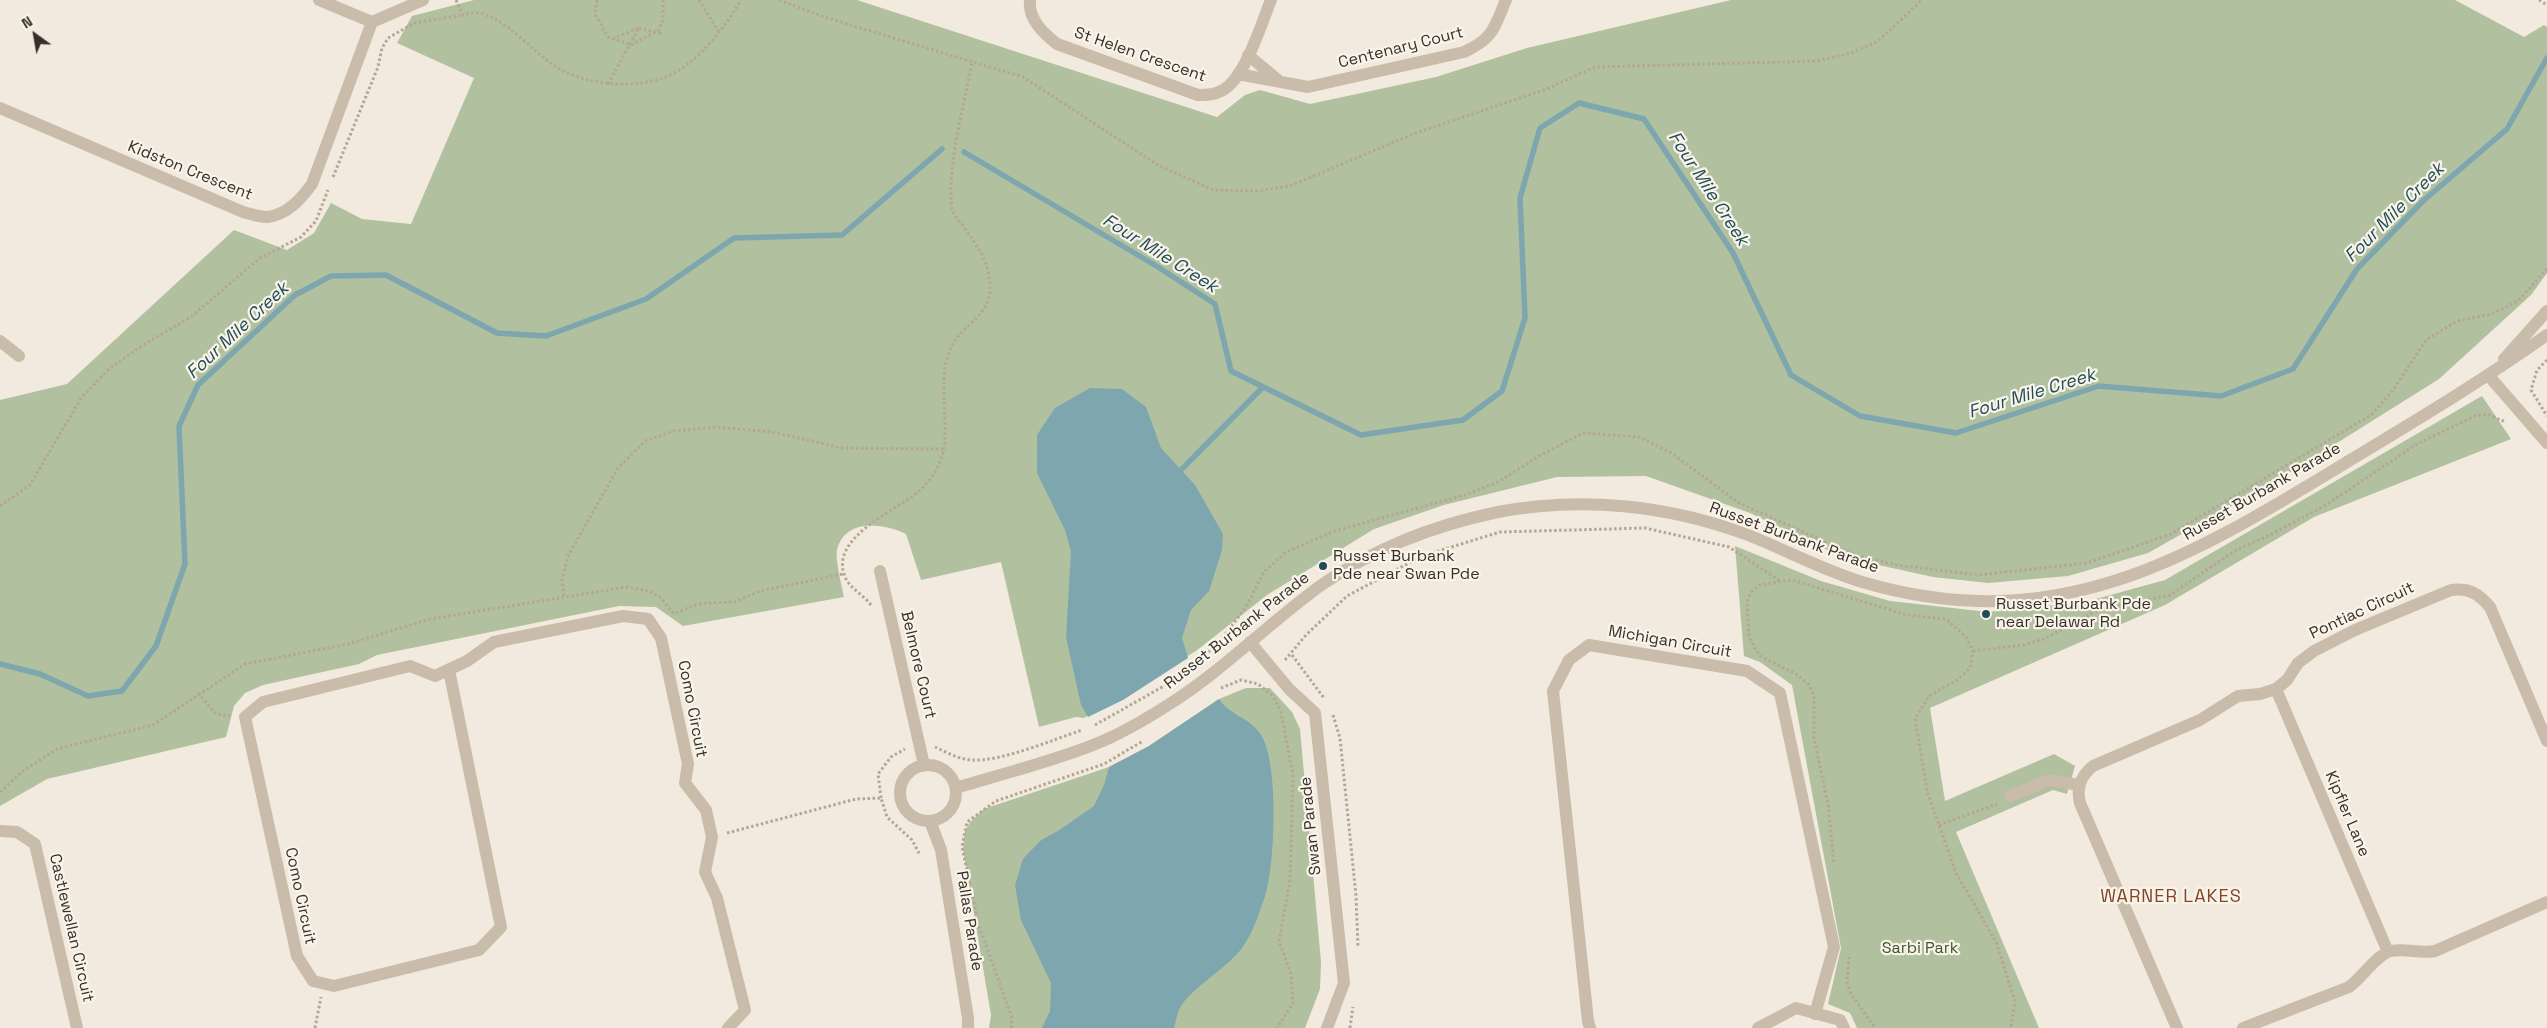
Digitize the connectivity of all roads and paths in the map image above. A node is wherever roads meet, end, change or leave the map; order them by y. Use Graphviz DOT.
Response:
graph roads {
  1 [pos="320,0"];
  2 [pos="423,0"];
  3 [pos="456,0"];
  4 [pos="597,0"];
  5 [pos="663,0"];
  6 [pos="699,0"];
  7 [pos="741,0"];
  8 [pos="1030,0"];
  9 [pos="1271,0"];
  10 [pos="1506,0"];
  11 [pos="2539,0"];
  12 [pos="2547,5"];
  13 [pos="462,15"];
  14 [pos="372,22"];
  15 [pos="639,28"];
  16 [pos="656,32"];
  17 [pos="718,32"];
  18 [pos="662,34"];
  19 [pos="613,38"];
  20 [pos="631,45"];
  21 [pos="1248,55"];
  22 [pos="972,62"];
  23 [pos="1238,74"];
  24 [pos="1278,80"];
  25 [pos="608,84"];
  26 [pos="0,108"];
  27 [pos="2547,269"];
  28 [pos="2547,310"];
  29 [pos="2547,335"];
  30 [pos="0,341"];
  31 [pos="18,356"];
  32 [pos="2547,360"];
  33 [pos="2489,376"];
  34 [pos="2547,416"];
  35 [pos="2547,443"];
  36 [pos="944,449"];
  37 [pos="0,506"];
  38 [pos="880,571"];
  39 [pos="843,574"];
  40 [pos="1781,582"];
  41 [pos="564,596"];
  42 [pos="872,608"];
  43 [pos="1250,642"];
  44 [pos="1274,669"];
  45 [pos="449,670"];
  46 [pos="1258,684"];
  47 [pos="2276,689"];
  48 [pos="1216,692"];
  49 [pos="198,693"];
  50 [pos="244,717"];
  51 [pos="903,739"];
  52 [pos="2547,741"];
  53 [pos="919,744"];
  54 [pos="905,748"];
  55 [pos="1104,764"];
  56 [pos="924,765"];
  57 [pos="2080,785"];
  58 [pos="956,788"];
  59 [pos="0,792"];
  60 [pos="2010,796"];
  61 [pos="881,798"];
  62 [pos="930,821"];
  63 [pos="1939,825"];
  64 [pos="0,831"];
  65 [pos="712,837"];
  66 [pos="920,855"];
  67 [pos="1834,869"];
  68 [pos="2547,902"];
  69 [pos="1848,952"];
  70 [pos="2388,952"];
  71 [pos="324,984"];
  72 [pos="1815,1014"];
  73 [pos="77,1028"];
  74 [pos="315,1028"];
  75 [pos="728,1028"];
  76 [pos="968,1028"];
  77 [pos="1011,1028"];
  78 [pos="1277,1028"];
  79 [pos="1327,1028"];
  80 [pos="1590,1028"];
  81 [pos="1758,1028"];
  82 [pos="1844,1028"];
  83 [pos="1875,1028"];
  84 [pos="2011,1028"];
  85 [pos="2177,1028"];
  86 [pos="2243,1028"];
  1 -- 14 [label="street"];
  2 -- 14 [label="street"];
  3 -- 13 [label="path"];
  4 -- 19 [label="path"];
  5 -- 16 [label="path"];
  6 -- 17 [label="path"];
  7 -- 17 [label="path"];
  8 -- 23 [label="street, St Helen Crescent"];
  9 -- 21 [label="street, St Helen Crescent"];
  10 -- 24 [label="street, Centenary Court"];
  11 -- 12 [label="path"];
  13 -- 25 [label="path"];
  13 -- 37 [label="path"];
  14 -- 26 [label="street, Kidston Crescent"];
  15 -- 16 [label="path"];
  15 -- 19 [label="path"];
  15 -- 20 [label="path"];
  16 -- 18 [label="path"];
  16 -- 20 [label="path"];
  17 -- 25 [label="path"];
  19 -- 20 [label="path"];
  20 -- 25 [label="path"];
  21 -- 23 [label="street, St Helen Crescent"];
  21 -- 24 [label="street, Centenary Court"];
  22 -- 36 [label="path"];
  23 -- 24 [label="street, Centenary Court"];
  27 -- 53 [label="path"];
  28 -- 33 [label="street, Russet Burbank Parade"];
  29 -- 33 [label="street, Russet Burbank Parade"];
  30 -- 31 [label="street"];
  32 -- 34 [label="path"];
  33 -- 35 [label="street"];
  33 -- 43 [label="street, Russet Burbank Parade"];
  36 -- 39 [label="path"];
  36 -- 41 [label="path"];
  38 -- 53 [label="street, Belmore Court"];
  39 -- 41 [label="path"];
  39 -- 42 [label="path"];
  40 -- 44 [label="path"];
  40 -- 63 [label="path"];
  40 -- 67 [label="path"];
  41 -- 49 [label="path"];
  43 -- 44 [label="street, Swan Parade"];
  43 -- 58 [label="street, Russet Burbank Parade"];
  44 -- 46 [label="path"];
  44 -- 79 [label="street, Swan Parade"];
  45 -- 50 [label="street, Como Circuit"];
  45 -- 65 [label="street, Como Circuit"];
  45 -- 71 [label="street"];
  46 -- 48 [label="path"];
  46 -- 78 [label="path"];
  47 -- 52 [label="street, Pontiac Circuit"];
  47 -- 57 [label="street"];
  47 -- 70 [label="street, Kipfler Lane"];
  49 -- 50 [label="path"];
  49 -- 59 [label="path"];
  50 -- 71 [label="street, Como Circuit"];
  51 -- 54 [label="path"];
  53 -- 54 [label="path"];
  53 -- 56 [label="street, Belmore Court"];
  54 -- 61 [label="path"];
  55 -- 77 [label="path"];
  56 -- 58 [label="street"];
  56 -- 62 [label="street"];
  57 -- 60 [label="street"];
  57 -- 85 [label="street"];
  58 -- 62 [label="street"];
  60 -- 63 [label="path"];
  61 -- 65 [label="path"];
  61 -- 66 [label="path"];
  62 -- 76 [label="street, Pallas Parade"];
  63 -- 84 [label="path"];
  64 -- 73 [label="street, Castlewellan Circuit"];
  65 -- 75 [label="street, Como Circuit"];
  68 -- 70 [label="street"];
  69 -- 83 [label="path"];
  70 -- 86 [label="street"];
  71 -- 74 [label="path"];
  72 -- 80 [label="street, Michigan Circuit"];
  72 -- 81 [label="street"];
  72 -- 82 [label="street"];
}
